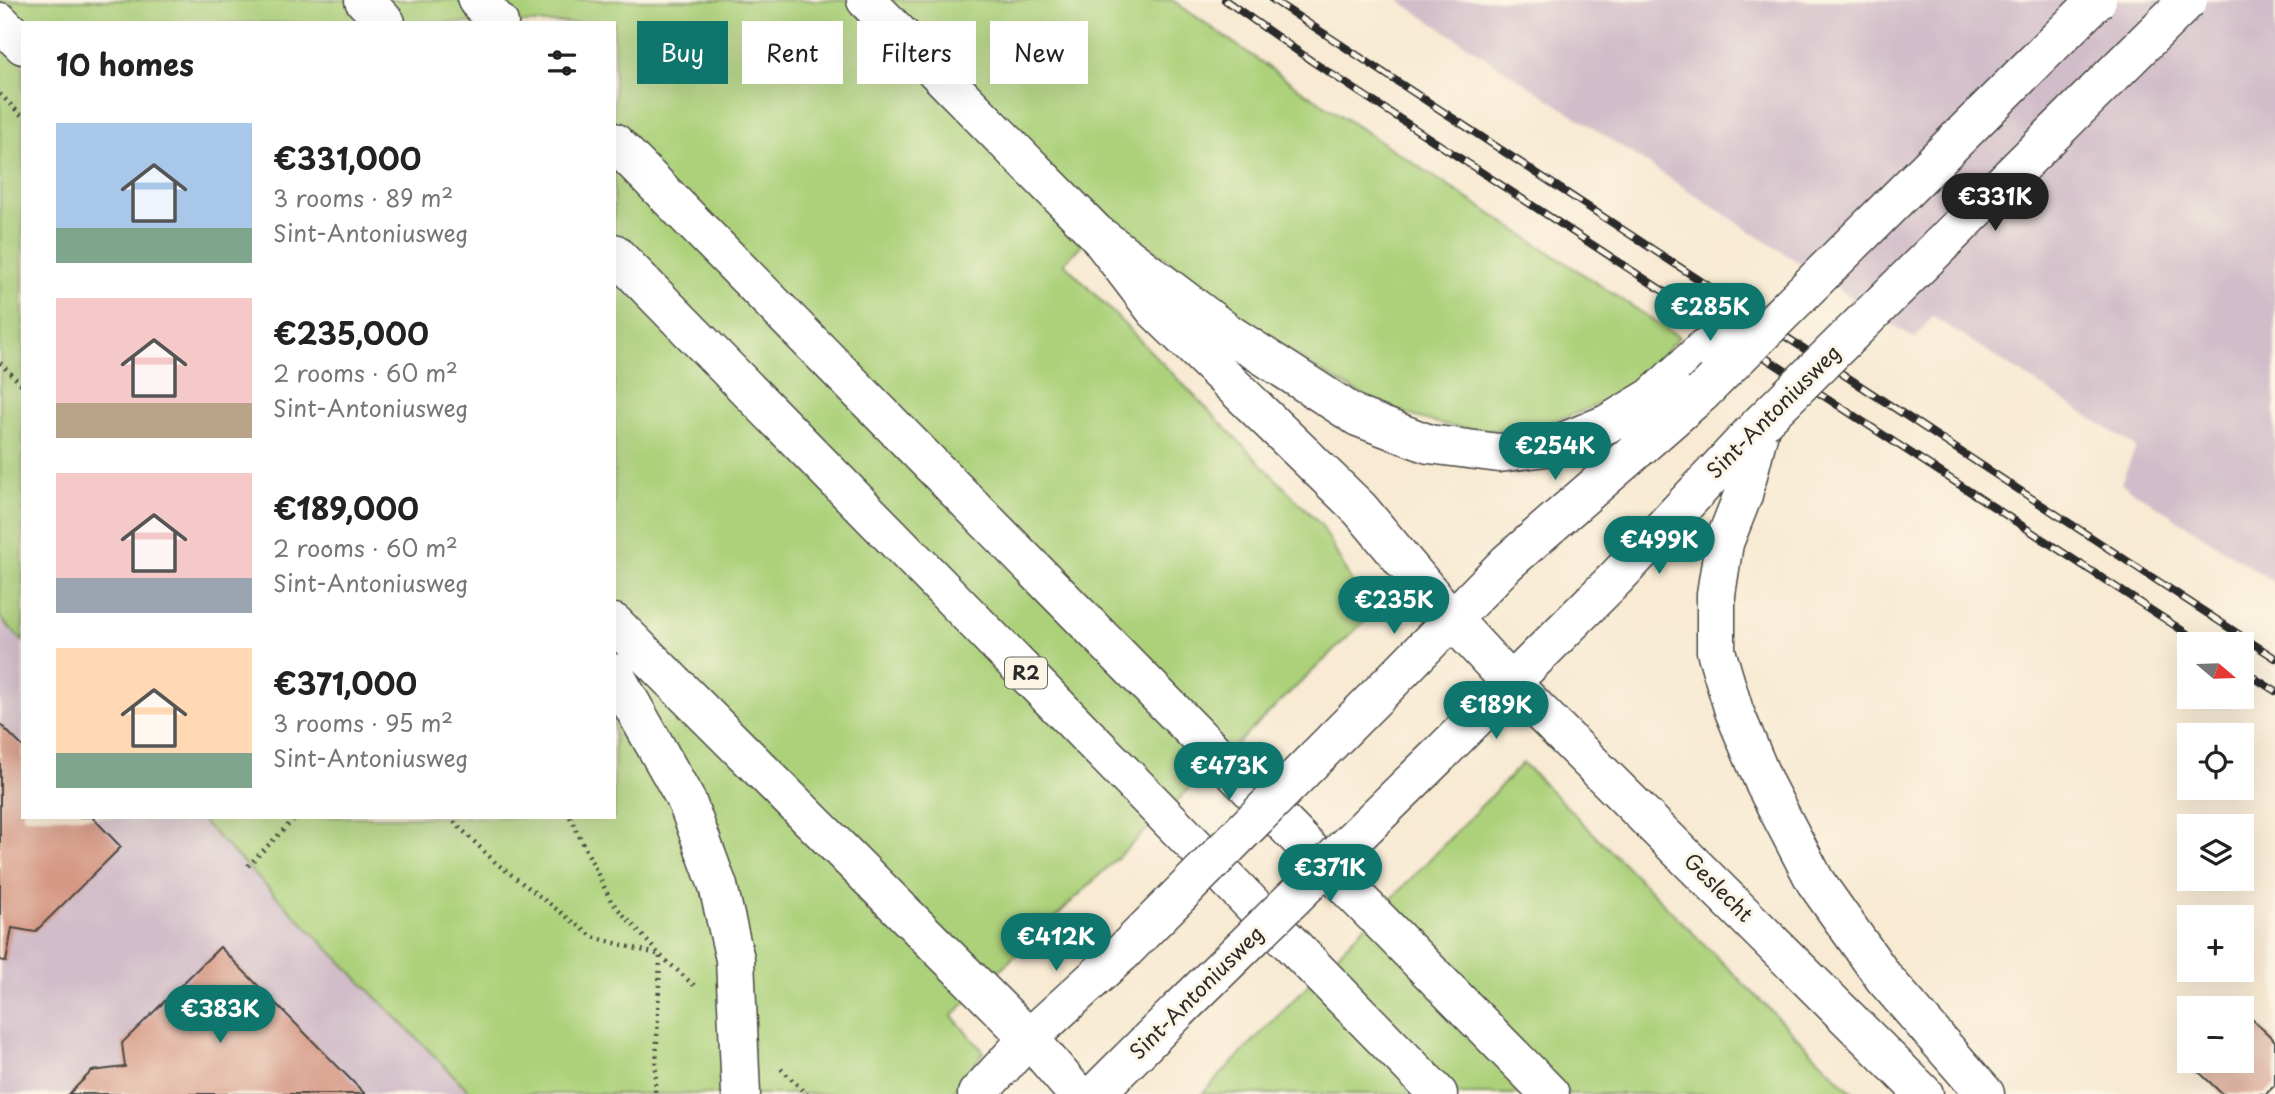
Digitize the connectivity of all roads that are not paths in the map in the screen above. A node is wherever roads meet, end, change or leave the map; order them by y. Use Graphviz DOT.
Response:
graph roads {
  1 [pos="364,0"];
  2 [pos="477,0"];
  3 [pos="866,0"];
  4 [pos="2097,0"];
  5 [pos="2188,0"];
  6 [pos="384,21"];
  7 [pos="497,21"];
  8 [pos="0,22"];
  9 [pos="21,43"];
  10 [pos="616,144"];
  11 [pos="1096,233"];
  12 [pos="616,255"];
  13 [pos="1689,383"];
  14 [pos="1760,423"];
  15 [pos="1451,618"];
  16 [pos="616,625"];
  17 [pos="616,677"];
  18 [pos="1512,684"];
  19 [pos="1029,1038"];
  20 [pos="741,1094"];
  21 [pos="977,1094"];
  22 [pos="1077,1094"];
  23 [pos="1095,1094"];
  24 [pos="1438,1094"];
  25 [pos="1550,1094"];
  26 [pos="1924,1094"];
  27 [pos="1985,1094"];
  1 -- 6 [label="main road"];
  2 -- 7 [label="main road"];
  3 -- 11 [label="main road"];
  4 -- 13 [label="main road, bridge"];
  5 -- 14 [label="main road, Sint-Antoniusweg, bridge"];
  8 -- 9 [label="main road"];
  10 -- 25 [label="main road"];
  11 -- 13 [label="main road"];
  11 -- 15 [label="main road, Geslecht"];
  12 -- 24 [label="main road, R2"];
  13 -- 15 [label="main road"];
  14 -- 18 [label="main road, Sint-Antoniusweg"];
  14 -- 27 [label="main road"];
  15 -- 18 [label="main road, Geslecht"];
  15 -- 19 [label="main road, bridge"];
  16 -- 19 [label="main road"];
  17 -- 20 [label="main road"];
  18 -- 23 [label="main road, Sint-Antoniusweg, bridge"];
  18 -- 26 [label="main road, Geslecht"];
  19 -- 21 [label="main road"];
  19 -- 22 [label="main road"];
}
